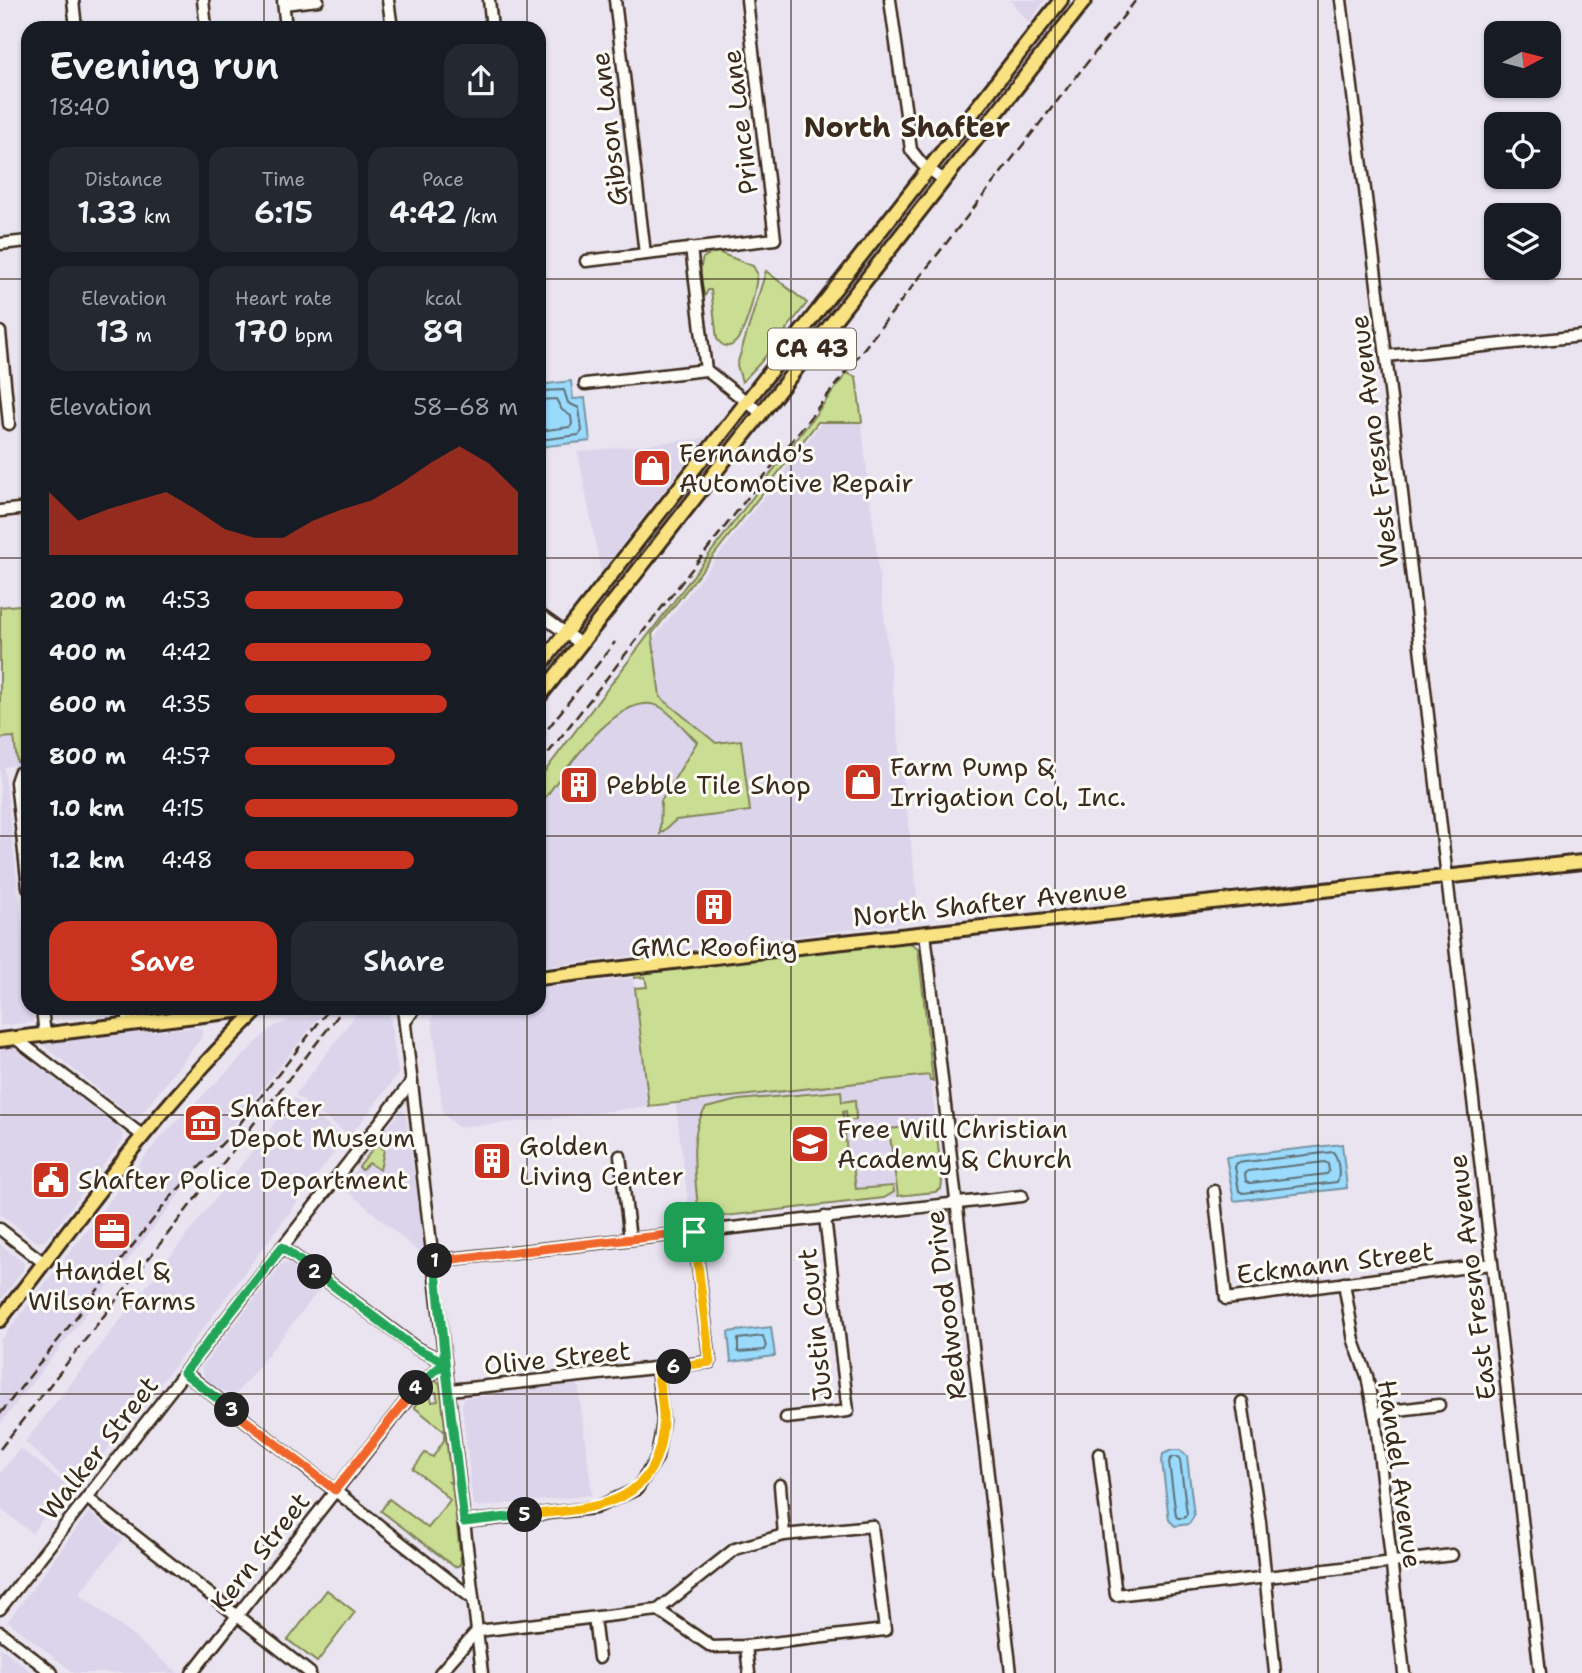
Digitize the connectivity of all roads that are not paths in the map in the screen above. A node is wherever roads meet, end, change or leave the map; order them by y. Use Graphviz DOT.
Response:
graph roads {
  1 [pos="73,0"];
  2 [pos="203,0"];
  3 [pos="318,0"];
  4 [pos="388,0"];
  5 [pos="489,0"];
  6 [pos="615,0"];
  7 [pos="747,0"];
  8 [pos="890,0"];
  9 [pos="1060,0"];
  10 [pos="1085,0"];
  11 [pos="1341,0"];
  12 [pos="283,2"];
  13 [pos="75,21"];
  14 [pos="205,21"];
  15 [pos="285,21"];
  16 [pos="391,21"];
  17 [pos="491,21"];
  18 [pos="928,170"];
  19 [pos="944,180"];
  20 [pos="21,242"];
  21 [pos="0,244"];
  22 [pos="691,248"];
  23 [pos="645,254"];
  24 [pos="586,261"];
  25 [pos="0,332"];
  26 [pos="1582,336"];
  27 [pos="1386,356"];
  28 [pos="706,370"];
  29 [pos="586,384"];
  30 [pos="747,402"];
  31 [pos="761,413"];
  32 [pos="9,424"];
  33 [pos="21,509"];
  34 [pos="0,511"];
  35 [pos="546,618"];
  36 [pos="567,632"];
  37 [pos="581,643"];
  38 [pos="546,658"];
  39 [pos="546,688"];
  40 [pos="21,776"];
  41 [pos="21,826"];
  42 [pos="1582,862"];
  43 [pos="1445,877"];
  44 [pos="925,933"];
  45 [pos="546,977"];
  46 [pos="43,1015"];
  47 [pos="128,1015"];
  48 [pos="207,1015"];
  49 [pos="254,1015"];
  50 [pos="404,1015"];
  51 [pos="410,1015"];
  52 [pos="405,1022"];
  53 [pos="129,1025"];
  54 [pos="45,1035"];
  55 [pos="15,1038"];
  56 [pos="0,1040"];
  57 [pos="412,1081"];
  58 [pos="143,1136"];
  59 [pos="620,1156"];
  60 [pos="1214,1191"];
  61 [pos="1021,1196"];
  62 [pos="955,1203"];
  63 [pos="825,1217"];
  64 [pos="0,1228"];
  65 [pos="694,1232"];
  66 [pos="630,1239"];
  67 [pos="282,1247"];
  68 [pos="433,1261"];
  69 [pos="44,1263"];
  70 [pos="1492,1264"];
  71 [pos="1344,1283"];
  72 [pos="0,1320"];
  73 [pos="445,1362"];
  74 [pos="657,1368"];
  75 [pos="184,1373"];
  76 [pos="450,1390"];
  77 [pos="1242,1402"];
  78 [pos="1438,1405"];
  79 [pos="1374,1413"];
  80 [pos="786,1418"];
  81 [pos="1099,1454"];
  82 [pos="780,1485"];
  83 [pos="335,1490"];
  84 [pos="87,1498"];
  85 [pos="464,1522"];
  86 [pos="784,1535"];
  87 [pos="1452,1555"];
  88 [pos="1391,1563"];
  89 [pos="1265,1577"];
  90 [pos="473,1599"];
  91 [pos="0,1609"];
  92 [pos="658,1610"];
  93 [pos="237,1616"];
  94 [pos="594,1618"];
  95 [pos="477,1631"];
  96 [pos="0,1632"];
  97 [pos="746,1646"];
  98 [pos="599,1658"];
  99 [pos="52,1673"];
  100 [pos="192,1673"];
  101 [pos="310,1673"];
  102 [pos="440,1673"];
  103 [pos="482,1673"];
  104 [pos="749,1673"];
  105 [pos="1011,1673"];
  106 [pos="1275,1673"];
  107 [pos="1404,1673"];
  108 [pos="1540,1673"];
  1 -- 13 [label="street"];
  2 -- 14 [label="street"];
  3 -- 12 [label="street"];
  4 -- 16 [label="street"];
  5 -- 17 [label="street"];
  6 -- 23 [label="street, Gibson Lane"];
  7 -- 22 [label="street, Prince Lane"];
  8 -- 18 [label="street"];
  9 -- 18 [label="main road, CA 43"];
  10 -- 19 [label="main road, CA 43"];
  11 -- 27 [label="street, West Fresno Avenue"];
  12 -- 15 [label="street"];
  18 -- 19 [label="street"];
  18 -- 30 [label="main road, CA 43"];
  19 -- 31 [label="main road, CA 43"];
  20 -- 21 [label="street"];
  22 -- 23 [label="street"];
  22 -- 28 [label="street"];
  23 -- 24 [label="street"];
  25 -- 32 [label="street"];
  26 -- 27 [label="street"];
  27 -- 43 [label="street, West Fresno Avenue"];
  28 -- 29 [label="street"];
  28 -- 30 [label="street"];
  30 -- 31 [label="street"];
  30 -- 36 [label="main road, CA 43"];
  31 -- 37 [label="main road, CA 43"];
  33 -- 34 [label="street"];
  35 -- 36 [label="street"];
  36 -- 37 [label="street"];
  36 -- 38 [label="main road, CA 43"];
  37 -- 39 [label="main road, CA 43"];
  40 -- 41 [label="street"];
  42 -- 43 [label="main road, North Shafter Avenue"];
  43 -- 44 [label="main road, North Shafter Avenue"];
  43 -- 70 [label="street, East Fresno Avenue"];
  44 -- 45 [label="main road, North Shafter Avenue"];
  44 -- 62 [label="street, Redwood Drive"];
  46 -- 54 [label="street"];
  47 -- 53 [label="street"];
  48 -- 53 [label="main road"];
  49 -- 58 [label="main road"];
  50 -- 52 [label="street"];
  51 -- 52 [label="street"];
  52 -- 57 [label="street"];
  53 -- 54 [label="main road"];
  54 -- 55 [label="main road"];
  55 -- 56 [label="main road"];
  55 -- 58 [label="street"];
  57 -- 67 [label="street, Walker Street"];
  57 -- 68 [label="street"];
  58 -- 69 [label="main road"];
  59 -- 66 [label="street"];
  60 -- 71 [label="street, Eckmann Street"];
  61 -- 62 [label="street"];
  62 -- 63 [label="street"];
  62 -- 105 [label="street, Redwood Drive"];
  63 -- 65 [label="street"];
  63 -- 80 [label="street, Justin Court"];
  64 -- 69 [label="street"];
  65 -- 66 [label="street"];
  65 -- 74 [label="street, Olive Street"];
  66 -- 68 [label="street"];
  67 -- 73 [label="street"];
  67 -- 75 [label="street, Walker Street"];
  68 -- 73 [label="street"];
  69 -- 72 [label="main road"];
  70 -- 71 [label="street, Eckmann Street"];
  70 -- 108 [label="street, East Fresno Avenue"];
  71 -- 79 [label="street, Handel Avenue"];
  73 -- 76 [label="street"];
  73 -- 83 [label="street, Kern Street"];
  74 -- 76 [label="street, Olive Street"];
  74 -- 85 [label="street"];
  75 -- 83 [label="street"];
  75 -- 84 [label="street, Walker Street"];
  76 -- 85 [label="street"];
  77 -- 89 [label="street"];
  78 -- 79 [label="street"];
  79 -- 88 [label="street, Handel Avenue"];
  81 -- 89 [label="street"];
  82 -- 86 [label="street"];
  83 -- 90 [label="street"];
  83 -- 93 [label="street, Kern Street"];
  84 -- 91 [label="street, Walker Street"];
  84 -- 93 [label="street"];
  85 -- 90 [label="street"];
  86 -- 92 [label="street"];
  86 -- 97 [label="street"];
  87 -- 88 [label="street"];
  88 -- 89 [label="street"];
  88 -- 107 [label="street, Handel Avenue"];
  89 -- 106 [label="street"];
  90 -- 95 [label="street"];
  92 -- 94 [label="street"];
  92 -- 97 [label="street"];
  93 -- 100 [label="street, Kern Street"];
  93 -- 101 [label="street"];
  94 -- 95 [label="street"];
  94 -- 98 [label="street"];
  95 -- 102 [label="street"];
  95 -- 103 [label="street"];
  96 -- 99 [label="street"];
  97 -- 104 [label="street"];
}
